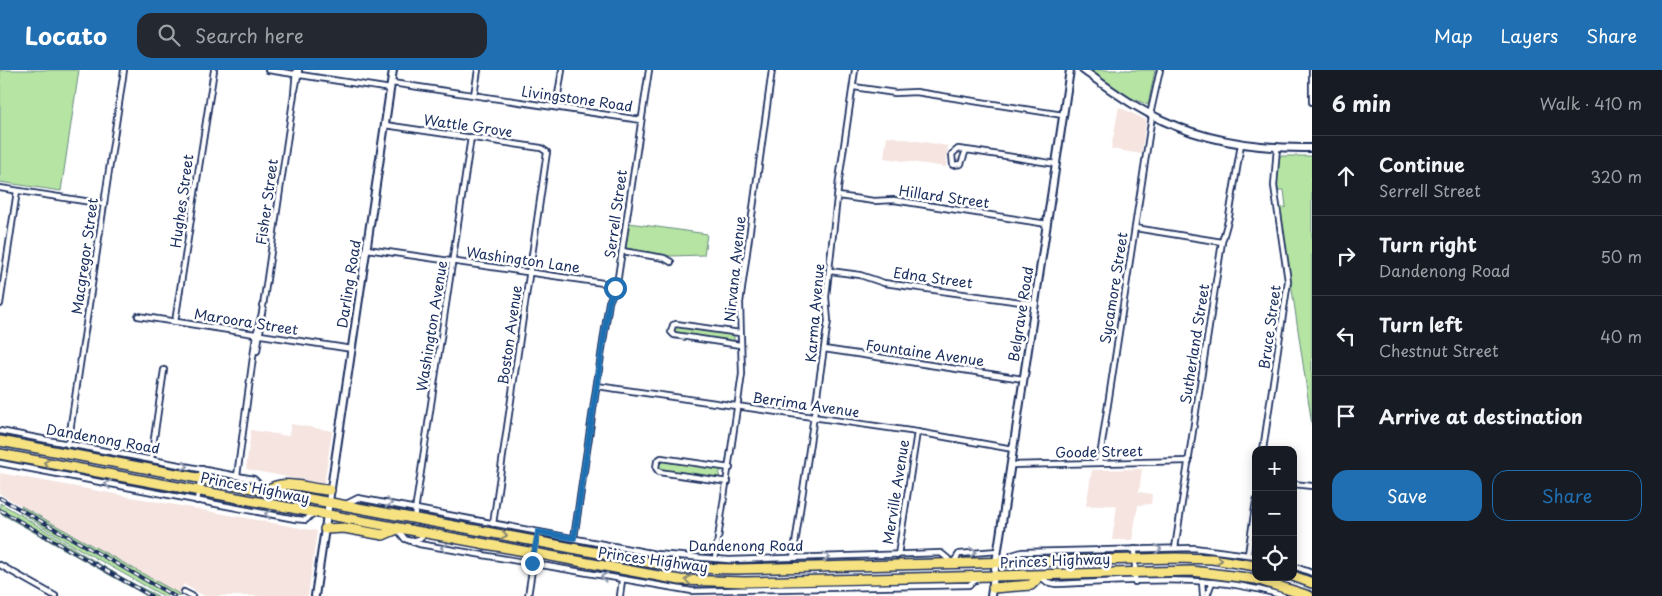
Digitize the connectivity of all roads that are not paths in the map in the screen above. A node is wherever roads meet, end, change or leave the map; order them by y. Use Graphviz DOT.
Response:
graph roads {
  1 [pos="124,70"];
  2 [pos="212,70"];
  3 [pos="268,70"];
  4 [pos="394,70"];
  5 [pos="478,70"];
  6 [pos="562,70"];
  7 [pos="649,70"];
  8 [pos="772,70"];
  9 [pos="855,70"];
  10 [pos="1070,70"];
  11 [pos="1083,70"];
  12 [pos="1160,70"];
  13 [pos="1312,70"];
  14 [pos="297,72"];
  15 [pos="391,86"];
  16 [pos="854,87"];
  17 [pos="474,95"];
  18 [pos="1312,102"];
  19 [pos="556,107"];
  20 [pos="1063,115"];
  21 [pos="1151,115"];
  22 [pos="641,120"];
  23 [pos="385,125"];
  24 [pos="471,137"];
  25 [pos="1241,144"];
  26 [pos="1277,148"];
  27 [pos="1312,148"];
  28 [pos="546,150"];
  29 [pos="966,150"];
  30 [pos="1056,164"];
  31 [pos="0,188"];
  32 [pos="17,190"];
  33 [pos="838,196"];
  34 [pos="104,204"];
  35 [pos="1047,224"];
  36 [pos="1135,228"];
  37 [pos="1222,242"];
  38 [pos="367,249"];
  39 [pos="622,251"];
  40 [pos="453,261"];
  41 [pos="671,262"];
  42 [pos="830,271"];
  43 [pos="530,272"];
  44 [pos="617,285"];
  45 [pos="0,304"];
  46 [pos="1035,304"];
  47 [pos="138,316"];
  48 [pos="175,322"];
  49 [pos="740,333"];
  50 [pos="258,335"];
  51 [pos="740,345"];
  52 [pos="352,349"];
  53 [pos="824,350"];
  54 [pos="164,370"];
  55 [pos="1023,379"];
  56 [pos="596,386"];
  57 [pos="738,406"];
  58 [pos="814,417"];
  59 [pos="0,431"];
  60 [pos="916,432"];
  61 [pos="0,441"];
  62 [pos="68,445"];
  63 [pos="1264,446"];
  64 [pos="1013,449"];
  65 [pos="0,454"];
  66 [pos="151,460"];
  67 [pos="1189,461"];
  68 [pos="0,463"];
  69 [pos="18,463"];
  70 [pos="1099,463"];
  71 [pos="1010,466"];
  72 [pos="730,468"];
  73 [pos="202,469"];
  74 [pos="237,476"];
  75 [pos="200,479"];
  76 [pos="728,482"];
  77 [pos="1297,484"];
  78 [pos="1312,486"];
  79 [pos="330,490"];
  80 [pos="266,491"];
  81 [pos="197,496"];
  82 [pos="329,502"];
  83 [pos="342,505"];
  84 [pos="416,508"];
  85 [pos="327,516"];
  86 [pos="414,518"];
  87 [pos="493,524"];
  88 [pos="1252,528"];
  89 [pos="326,529"];
  90 [pos="397,529"];
  91 [pos="424,534"];
  92 [pos="537,536"];
  93 [pos="574,538"];
  94 [pos="410,542"];
  95 [pos="1175,548"];
  96 [pos="998,551"];
  97 [pos="1135,554"];
  98 [pos="1248,554"];
  99 [pos="898,555"];
  100 [pos="1252,555"];
  101 [pos="793,558"];
  102 [pos="533,559"];
  103 [pos="716,559"];
  104 [pos="996,562"];
  105 [pos="953,563"];
  106 [pos="0,565"];
  107 [pos="1252,565"];
  108 [pos="1297,567"];
  109 [pos="755,568"];
  110 [pos="1135,572"];
  111 [pos="1312,573"];
  112 [pos="981,576"];
  113 [pos="995,576"];
  114 [pos="1040,576"];
  115 [pos="1297,577"];
  116 [pos="898,578"];
  117 [pos="622,580"];
  118 [pos="1202,581"];
  119 [pos="754,582"];
  120 [pos="1135,582"];
  121 [pos="1212,582"];
  122 [pos="1312,583"];
  123 [pos="903,587"];
  124 [pos="812,590"];
  125 [pos="184,592"];
  126 [pos="992,592"];
  127 [pos="716,594"];
  128 [pos="55,596"];
  129 [pos="192,596"];
  130 [pos="316,596"];
  131 [pos="528,596"];
  132 [pos="620,596"];
  133 [pos="812,596"];
  134 [pos="1203,596"];
  135 [pos="1207,596"];
  136 [pos="1283,596"];
  137 [pos="1309,596"];
  1 -- 34 [label="street, Macgregor Street"];
  2 -- 48 [label="street, Hughes Street"];
  3 -- 14 [label="street, Livingstone Road"];
  4 -- 15 [label="main road, Darling Road"];
  5 -- 17 [label="street"];
  6 -- 19 [label="street"];
  7 -- 22 [label="street, Serrell Street"];
  8 -- 49 [label="street, Nirvana Avenue"];
  9 -- 16 [label="street, Karma Avenue"];
  10 -- 20 [label="main road, Belgrave Road"];
  11 -- 21 [label="main road"];
  12 -- 21 [label="street, Sycamore Street"];
  13 -- 18 [label="street"];
  14 -- 15 [label="street, Livingstone Road"];
  14 -- 50 [label="street, Fisher Street"];
  15 -- 17 [label="street, Livingstone Road"];
  15 -- 23 [label="main road, Darling Road"];
  16 -- 20 [label="street"];
  16 -- 33 [label="street, Karma Avenue"];
  17 -- 19 [label="street, Livingstone Road"];
  19 -- 22 [label="street, Livingstone Road"];
  20 -- 30 [label="main road, Belgrave Road"];
  21 -- 25 [label="main road"];
  21 -- 36 [label="street, Sycamore Street"];
  22 -- 39 [label="street, Serrell Street"];
  23 -- 24 [label="street, Wattle Grove"];
  23 -- 38 [label="main road, Darling Road"];
  24 -- 28 [label="street, Wattle Grove"];
  24 -- 40 [label="street, Washington Avenue"];
  25 -- 26 [label="main road"];
  25 -- 37 [label="street, Sutherland Street"];
  26 -- 27 [label="main road"];
  26 -- 63 [label="street, Bruce Street"];
  28 -- 43 [label="street, Boston Avenue"];
  29 -- 30 [label="street"];
  30 -- 35 [label="main road, Belgrave Road"];
  31 -- 32 [label="street"];
  32 -- 34 [label="street"];
  32 -- 45 [label="street"];
  33 -- 35 [label="street, Hillard Street"];
  33 -- 42 [label="street, Karma Avenue"];
  34 -- 62 [label="street, Macgregor Street"];
  35 -- 46 [label="main road, Belgrave Road"];
  36 -- 37 [label="street"];
  36 -- 70 [label="street, Sycamore Street"];
  37 -- 67 [label="street, Sutherland Street"];
  38 -- 40 [label="street, Washington Lane"];
  38 -- 52 [label="main road, Darling Road"];
  39 -- 41 [label="street"];
  39 -- 44 [label="street, Serrell Street"];
  40 -- 43 [label="street, Washington Lane"];
  40 -- 84 [label="street, Washington Avenue"];
  42 -- 46 [label="street, Edna Street"];
  42 -- 53 [label="street, Karma Avenue"];
  43 -- 44 [label="street, Washington Lane"];
  43 -- 87 [label="street, Boston Avenue"];
  44 -- 56 [label="street, Serrell Street"];
  46 -- 55 [label="main road, Belgrave Road"];
  47 -- 48 [label="street, Maroora Street"];
  48 -- 50 [label="street, Maroora Street"];
  49 -- 51 [label="street, Nirvana Avenue"];
  49 -- 51 [label="street"];
  50 -- 52 [label="street, Maroora Street"];
  50 -- 74 [label="street, Fisher Street"];
  51 -- 57 [label="street, Nirvana Avenue"];
  52 -- 79 [label="main road, Darling Road"];
  53 -- 55 [label="street, Fountaine Avenue"];
  53 -- 58 [label="street, Karma Avenue"];
  54 -- 66 [label="street"];
  55 -- 64 [label="main road, Belgrave Road"];
  56 -- 57 [label="street, Berrima Avenue"];
  56 -- 93 [label="street, Serrell Street"];
  57 -- 58 [label="street, Berrima Avenue"];
  57 -- 72 [label="street, Nirvana Avenue"];
  58 -- 60 [label="street, Berrima Avenue"];
  58 -- 101 [label="street, Karma Avenue"];
  59 -- 62 [label="street, Dandenong Road"];
  60 -- 64 [label="street, Berrima Avenue"];
  60 -- 99 [label="street, Merville Avenue"];
  61 -- 75 [label="highway, Princes Highway"];
  62 -- 66 [label="street, Dandenong Road"];
  64 -- 71 [label="main road, Belgrave Road"];
  65 -- 69 [label="highway, Princes Highway"];
  66 -- 73 [label="street, Dandenong Road, one-way"];
  67 -- 70 [label="street, Goode Street"];
  67 -- 95 [label="street, Sutherland Street"];
  68 -- 69 [label="street"];
  81 -- 69 [label="highway, Princes Highway, one-way"];
  70 -- 71 [label="street, Goode Street"];
  71 -- 96 [label="main road, Belgrave Road"];
  72 -- 76 [label="street, Nirvana Avenue"];
  72 -- 76 [label="street"];
  73 -- 74 [label="street, Dandenong Road"];
  73 -- 75 [label="street"];
  74 -- 80 [label="street, Dandenong Road"];
  75 -- 80 [label="highway, Princes Highway"];
  75 -- 81 [label="street"];
  76 -- 103 [label="street, Nirvana Avenue"];
  77 -- 78 [label="street"];
  79 -- 80 [label="highway"];
  79 -- 82 [label="main road, Darling Road"];
  80 -- 82 [label="highway, Princes Highway"];
  85 -- 81 [label="highway, Princes Highway, one-way"];
  82 -- 83 [label="highway, Princes Highway"];
  82 -- 85 [label="main road, Darling Road"];
  83 -- 84 [label="street, Dandenong Road, one-way"];
  83 -- 86 [label="highway, Princes Highway"];
  84 -- 86 [label="street, Washington Avenue"];
  84 -- 87 [label="street, Dandenong Road"];
  85 -- 89 [label="main road, Darling Road"];
  85 -- 90 [label="highway, Princes Highway"];
  86 -- 92 [label="highway, Princes Highway, one-way"];
  87 -- 92 [label="street, Dandenong Road"];
  88 -- 98 [label="street"];
  89 -- 90 [label="highway"];
  89 -- 130 [label="main road, Darling Road"];
  90 -- 91 [label="highway, Princes Highway"];
  90 -- 94 [label="street"];
  91 -- 94 [label="street"];
  91 -- 102 [label="highway, Princes Highway"];
  92 -- 93 [label="street, Dandenong Road"];
  92 -- 102 [label="street"];
  92 -- 109 [label="highway, Princes Highway"];
  93 -- 103 [label="street, Dandenong Road"];
  102 -- 94 [label="street, one-way"];
  97 -- 95 [label="street, one-way"];
  95 -- 98 [label="street"];
  96 -- 104 [label="main road, Belgrave Road"];
  105 -- 96 [label="street, one-way"];
  97 -- 104 [label="highway, Princes Highway"];
  97 -- 107 [label="highway, Princes Highway, one-way"];
  97 -- 110 [label="street"];
  98 -- 100 [label="street"];
  101 -- 99 [label="street, Dandenong Road, one-way"];
  99 -- 105 [label="street, Dandenong Road"];
  101 -- 103 [label="street, Dandenong Road"];
  117 -- 102 [label="street, one-way"];
  119 -- 102 [label="highway, Princes Highway, one-way"];
  102 -- 131 [label="street"];
  104 -- 105 [label="highway, Princes Highway"];
  104 -- 113 [label="main road, Belgrave Road"];
  105 -- 109 [label="highway, Princes Highway"];
  106 -- 128 [label="street"];
  108 -- 111 [label="street"];
  109 -- 119 [label="highway"];
  110 -- 114 [label="highway, Princes Highway"];
  110 -- 120 [label="street"];
  110 -- 137 [label="highway, Princes Highway"];
  112 -- 113 [label="highway, Princes Highway"];
  112 -- 116 [label="highway, Princes Highway"];
  112 -- 123 [label="street"];
  113 -- 114 [label="highway, Princes Highway"];
  113 -- 126 [label="main road, Belgrave Road"];
  114 -- 120 [label="street"];
  114 -- 126 [label="highway"];
  115 -- 122 [label="highway"];
  116 -- 119 [label="highway, Princes Highway"];
  116 -- 123 [label="street"];
  117 -- 127 [label="street"];
  117 -- 132 [label="street"];
  118 -- 120 [label="street"];
  118 -- 121 [label="street"];
  118 -- 134 [label="street"];
  121 -- 135 [label="street"];
  121 -- 136 [label="street"];
  123 -- 124 [label="street"];
  124 -- 127 [label="street"];
  124 -- 133 [label="street"];
  125 -- 129 [label="street"];
}
